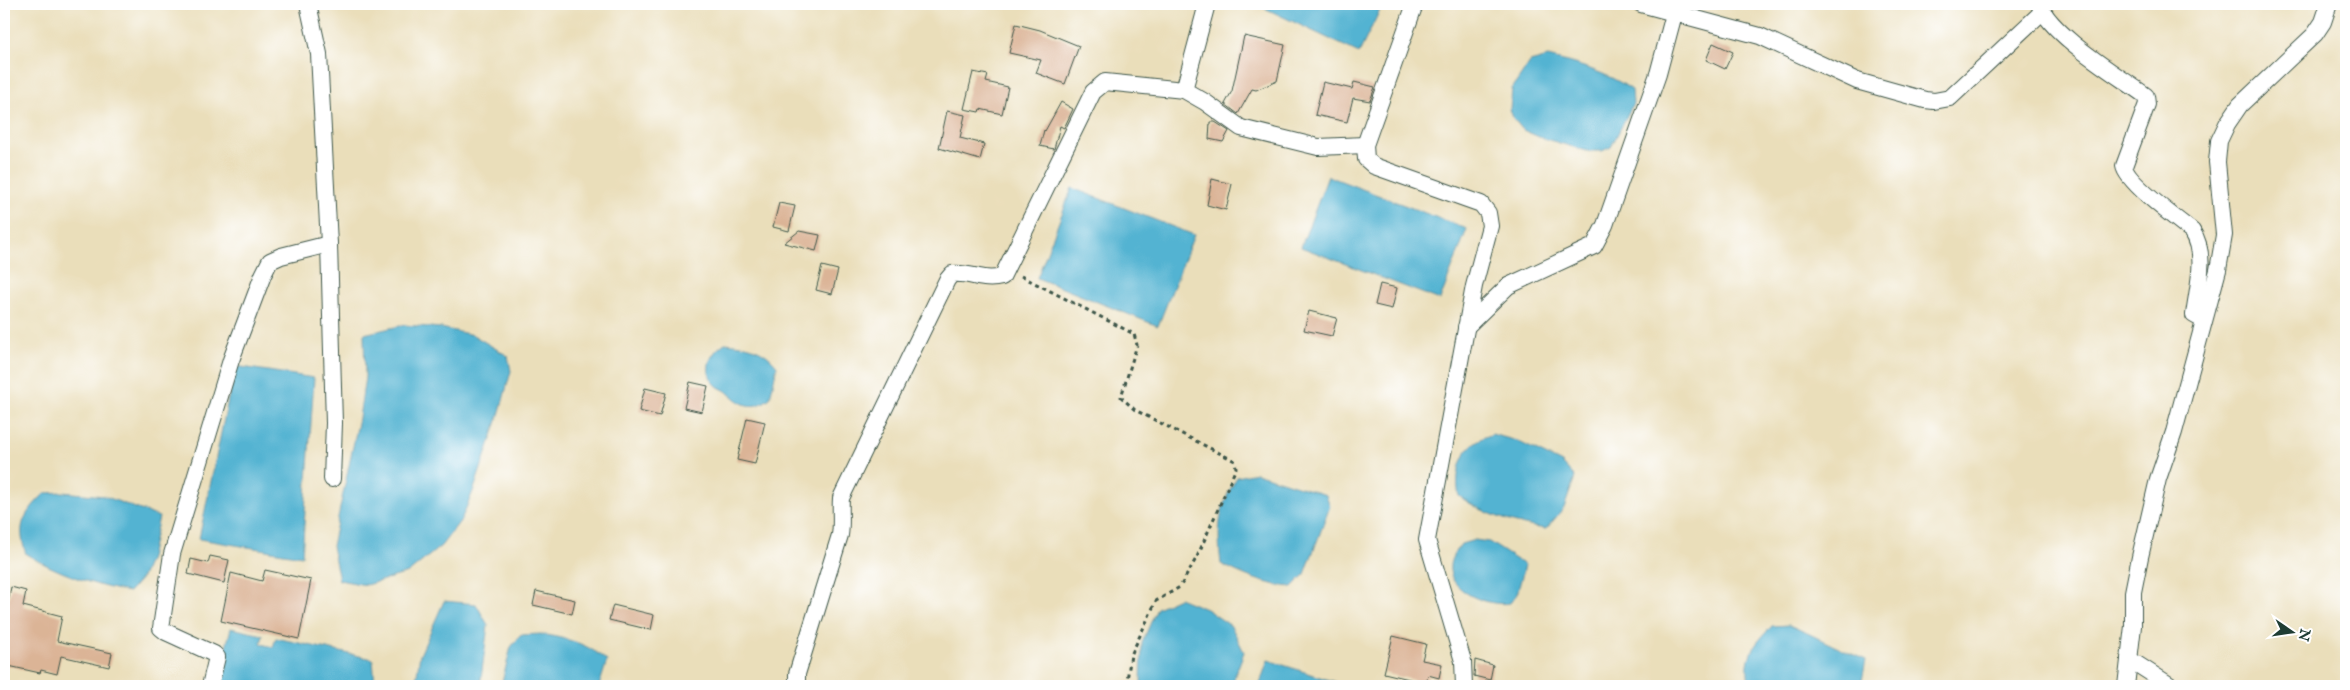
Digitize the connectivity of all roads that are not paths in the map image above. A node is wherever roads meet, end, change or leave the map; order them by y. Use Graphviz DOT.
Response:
graph roads {
  1 [pos="308,4"];
  2 [pos="1207,4"];
  3 [pos="1415,4"];
  4 [pos="1641,4"];
  5 [pos="2329,4"];
  6 [pos="2040,8"];
  7 [pos="1674,14"];
  8 [pos="1184,90"];
  9 [pos="1365,144"];
  10 [pos="329,244"];
  11 [pos="2203,320"];
  12 [pos="1466,327"];
  13 [pos="332,478"];
  14 [pos="2129,660"];
  15 [pos="210,686"];
  16 [pos="797,686"];
  17 [pos="1464,686"];
  18 [pos="2126,686"];
  19 [pos="2171,686"];
  1 -- 10 [label="street"];
  2 -- 8 [label="street"];
  3 -- 9 [label="street"];
  4 -- 7 [label="street"];
  5 -- 11 [label="street"];
  6 -- 7 [label="street"];
  6 -- 11 [label="street"];
  7 -- 12 [label="street"];
  8 -- 9 [label="street"];
  8 -- 16 [label="street"];
  9 -- 12 [label="street"];
  10 -- 13 [label="street"];
  10 -- 15 [label="street"];
  11 -- 14 [label="street"];
  12 -- 17 [label="street"];
  14 -- 18 [label="street"];
  14 -- 19 [label="street"];
}
